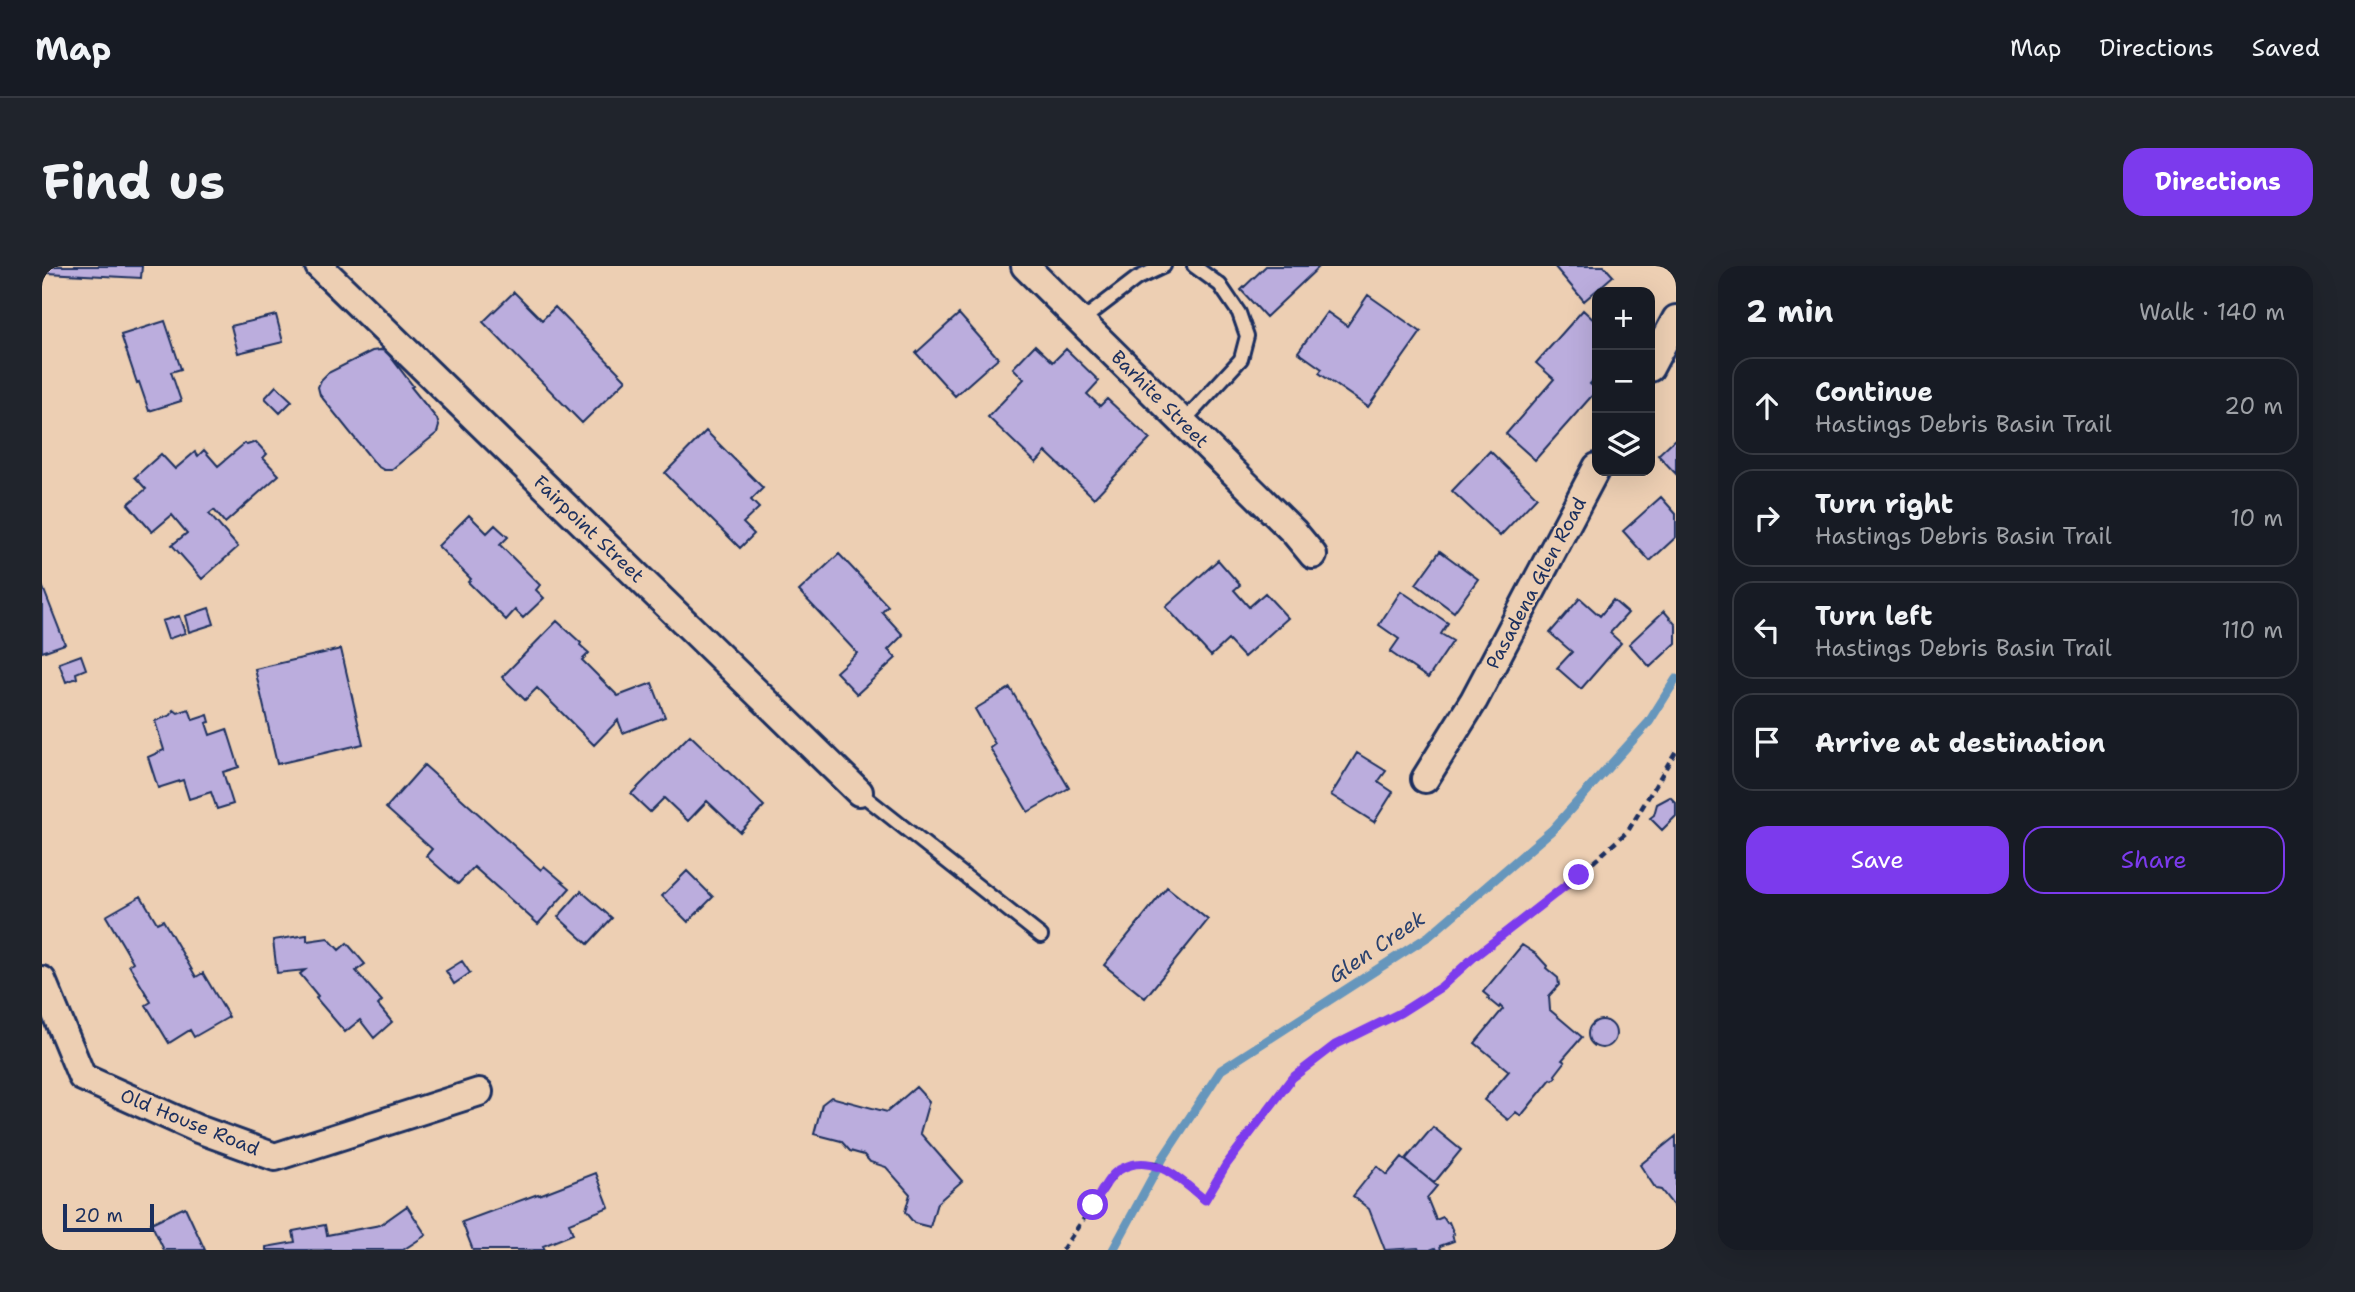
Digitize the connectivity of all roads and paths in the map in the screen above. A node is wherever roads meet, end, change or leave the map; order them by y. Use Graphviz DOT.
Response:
graph roads {
  1 [pos="320,266"];
  2 [pos="1025,266"];
  3 [pos="1164,266"];
  4 [pos="1194,266"];
  5 [pos="1676,319"];
  6 [pos="1081,321"];
  7 [pos="1655,359"];
  8 [pos="1183,422"];
  9 [pos="1592,476"];
  10 [pos="1313,555"];
  11 [pos="1676,751"];
  12 [pos="1425,779"];
  13 [pos="859,792"];
  14 [pos="1041,936"];
  15 [pos="42,979"];
  16 [pos="479,1092"];
  17 [pos="1062,1250"];
  1 -- 13 [label="street, Fairpoint Street"];
  2 -- 6 [label="street, Barhite Street"];
  3 -- 6 [label="lane"];
  4 -- 8 [label="lane"];
  5 -- 7 [label="street"];
  6 -- 8 [label="street, Barhite Street"];
  8 -- 10 [label="street, Barhite Street"];
  9 -- 12 [label="street, Pasadena Glen Road"];
  11 -- 17 [label="path"];
  13 -- 14 [label="lane"];
  15 -- 16 [label="street, Old House Road"];
}
